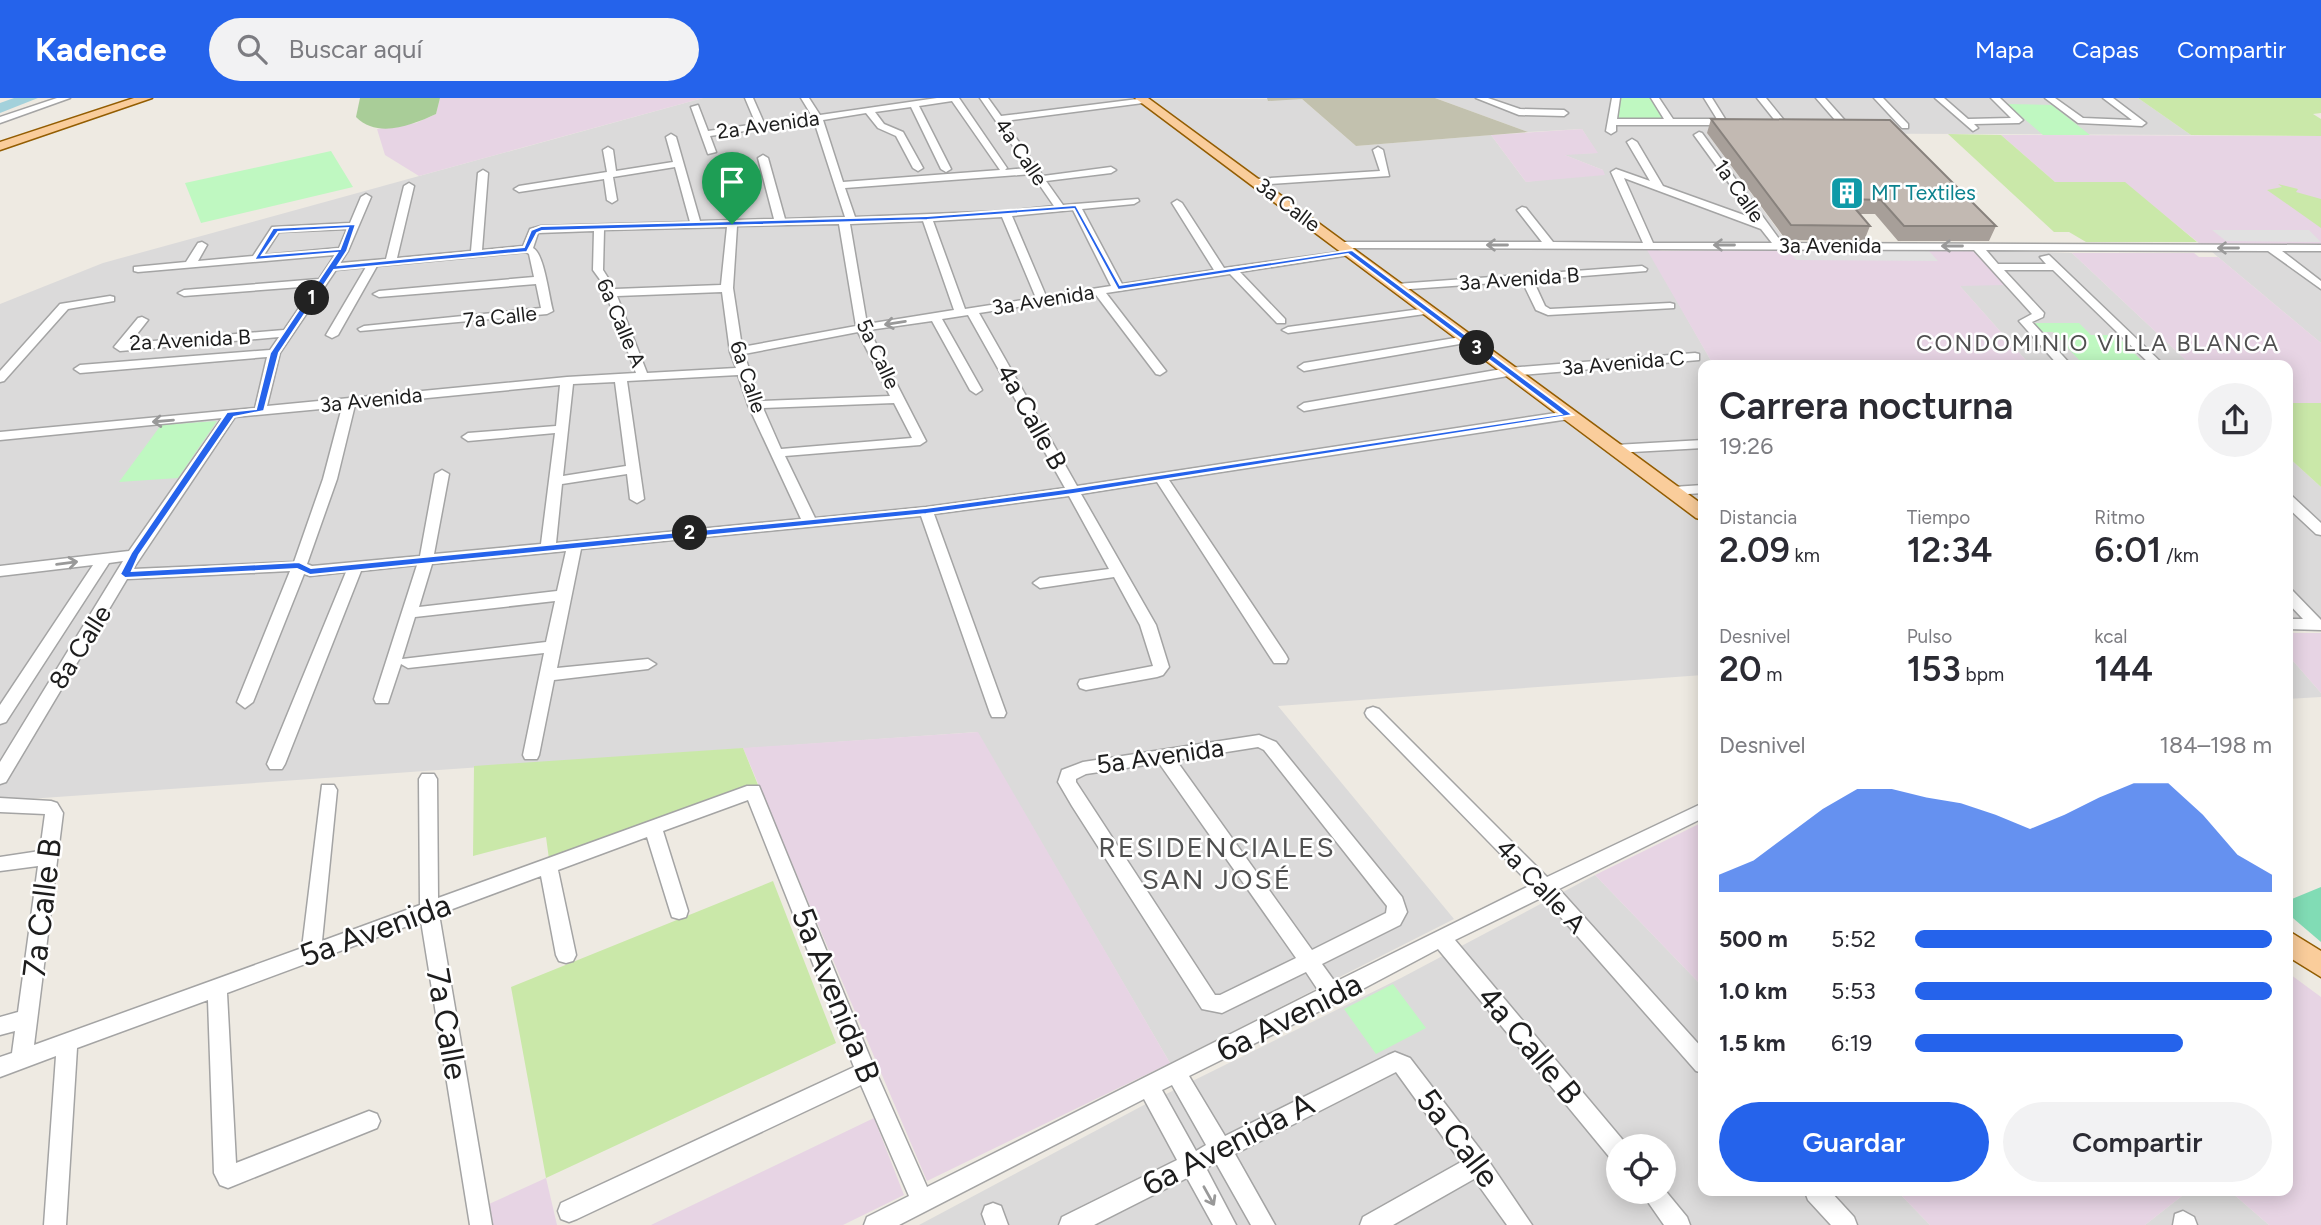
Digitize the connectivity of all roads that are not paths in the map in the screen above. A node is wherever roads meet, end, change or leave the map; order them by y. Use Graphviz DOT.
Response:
graph roads {
  1 [pos="66,98"];
  2 [pos="123,98"];
  3 [pos="146,98"];
  4 [pos="749,98"];
  5 [pos="805,98"];
  6 [pos="955,98"];
  7 [pos="984,98"];
  8 [pos="1480,98"];
  9 [pos="1500,98"];
  10 [pos="1616,98"];
  11 [pos="1656,98"];
  12 [pos="1708,98"];
  13 [pos="1761,98"];
  14 [pos="1820,98"];
  15 [pos="1878,98"];
  16 [pos="1939,98"];
  17 [pos="1995,98"];
  18 [pos="2049,98"];
  19 [pos="2107,98"];
  20 [pos="1142,99"];
  21 [pos="914,104"];
  22 [pos="695,107"];
  23 [pos="869,111"];
  24 [pos="818,119"];
  25 [pos="998,119"];
  26 [pos="0,120"];
  27 [pos="1670,122"];
  28 [pos="761,126"];
  29 [pos="1784,126"];
  30 [pos="1905,126"];
  31 [pos="1846,127"];
  32 [pos="705,134"];
  33 [pos="1699,135"];
  34 [pos="671,137"];
  35 [pos="0,138"];
  36 [pos="1632,142"];
  37 [pos="0,146"];
  38 [pos="1378,149"];
  39 [pos="608,150"];
  40 [pos="711,152"];
  41 [pos="763,158"];
  42 [pos="678,164"];
  43 [pos="918,168"];
  44 [pos="1002,168"];
  45 [pos="946,169"];
  46 [pos="1111,170"];
  47 [pos="483,173"];
  48 [pos="610,175"];
  49 [pos="1036,175"];
  50 [pos="1256,181"];
  51 [pos="840,185"];
  52 [pos="409,186"];
  53 [pos="1659,188"];
  54 [pos="519,189"];
  55 [pos="366,197"];
  56 [pos="612,200"];
  57 [pos="1134,201"];
  58 [pos="1177,203"];
  59 [pos="1058,205"];
  60 [pos="1076,207"];
  61 [pos="1522,210"];
  62 [pos="1006,214"];
  63 [pos="927,218"];
  64 [pos="780,221"];
  65 [pos="848,221"];
  66 [pos="732,224"];
  67 [pos="696,225"];
  68 [pos="353,226"];
  69 [pos="1763,226"];
  70 [pos="599,228"];
  71 [pos="202,245"];
  72 [pos="1549,245"];
  73 [pos="1649,245"];
  74 [pos="1779,246"];
  75 [pos="1976,246"];
  76 [pos="1345,248"];
  77 [pos="2271,248"];
  78 [pos="2321,248"];
  79 [pos="527,249"];
  80 [pos="343,251"];
  81 [pos="476,253"];
  82 [pos="2045,257"];
  83 [pos="257,258"];
  84 [pos="391,260"];
  85 [pos="374,262"];
  86 [pos="190,264"];
  87 [pos="332,267"];
  88 [pos="1995,267"];
  89 [pos="2056,267"];
  90 [pos="138,269"];
  91 [pos="1642,269"];
  92 [pos="1226,271"];
  93 [pos="1527,279"];
  94 [pos="542,280"];
  95 [pos="323,282"];
  96 [pos="2321,286"];
  97 [pos="1396,287"];
  98 [pos="727,288"];
  99 [pos="1118,288"];
  100 [pos="1099,291"];
  101 [pos="184,293"];
  102 [pos="610,293"];
  103 [pos="379,294"];
  104 [pos="110,299"];
  105 [pos="1042,299"];
  106 [pos="1670,306"];
  107 [pos="1428,311"];
  108 [pos="967,312"];
  109 [pos="935,316"];
  110 [pos="142,320"];
  111 [pos="862,328"];
  112 [pos="364,330"];
  113 [pos="288,333"];
  114 [pos="332,335"];
  115 [pos="1467,340"];
  116 [pos="736,352"];
  117 [pos="274,353"];
  118 [pos="1695,357"];
  119 [pos="2061,360"];
  120 [pos="2153,360"];
  121 [pos="1304,367"];
  122 [pos="80,369"];
  123 [pos="743,371"];
  124 [pos="1160,371"];
  125 [pos="1508,372"];
  126 [pos="643,377"];
  127 [pos="0,378"];
  128 [pos="621,379"];
  129 [pos="567,381"];
  130 [pos="976,390"];
  131 [pos="898,398"];
  132 [pos="349,402"];
  133 [pos="754,405"];
  134 [pos="1304,407"];
  135 [pos="260,411"];
  136 [pos="231,414"];
  137 [pos="1569,415"];
  138 [pos="560,429"];
  139 [pos="0,436"];
  140 [pos="468,437"];
  141 [pos="1698,438"];
  142 [pos="1698,444"];
  143 [pos="1636,448"];
  144 [pos="1615,449"];
  145 [pos="777,453"];
  146 [pos="632,469"];
  147 [pos="442,474"];
  148 [pos="1161,478"];
  149 [pos="556,481"];
  150 [pos="1698,489"];
  151 [pos="1073,491"];
  152 [pos="1673,491"];
  153 [pos="637,499"];
  154 [pos="2293,505"];
  155 [pos="1698,510"];
  156 [pos="926,511"];
  157 [pos="809,520"];
  158 [pos="2321,531"];
  159 [pos="574,546"];
  160 [pos="548,549"];
  161 [pos="134,555"];
  162 [pos="104,559"];
  163 [pos="426,560"];
  164 [pos="299,566"];
  165 [pos="355,567"];
  166 [pos="0,571"];
  167 [pos="1118,572"];
  168 [pos="125,574"];
  169 [pos="1040,583"];
  170 [pos="564,595"];
  171 [pos="2293,599"];
  172 [pos="409,613"];
  173 [pos="2293,624"];
  174 [pos="2319,625"];
  175 [pos="553,647"];
  176 [pos="1280,659"];
  177 [pos="408,663"];
  178 [pos="648,664"];
  179 [pos="548,675"];
  180 [pos="1086,684"];
  181 [pos="382,699"];
  182 [pos="246,702"];
  183 [pos="998,713"];
  184 [pos="1373,713"];
  185 [pos="0,719"];
  186 [pos="531,755"];
  187 [pos="1164,756"];
  188 [pos="276,764"];
  189 [pos="0,777"];
  190 [pos="428,779"];
  191 [pos="328,790"];
  192 [pos="749,792"];
  193 [pos="0,806"];
  194 [pos="1698,812"];
  195 [pos="653,827"];
  196 [pos="48,857"];
  197 [pos="0,864"];
  198 [pos="548,866"];
  199 [pos="1546,888"];
  200 [pos="429,911"];
  201 [pos="678,911"];
  202 [pos="1441,938"];
  203 [pos="2293,945"];
  204 [pos="311,953"];
  205 [pos="566,955"];
  206 [pos="1310,961"];
  207 [pos="2321,966"];
  208 [pos="217,988"];
  209 [pos="1334,995"];
  210 [pos="28,1018"];
  211 [pos="0,1026"];
  212 [pos="66,1043"];
  213 [pos="1698,1058"];
  214 [pos="22,1059"];
  215 [pos="1387,1064"];
  216 [pos="0,1067"];
  217 [pos="866,1072"];
  218 [pos="1177,1074"];
  219 [pos="1149,1088"];
  220 [pos="369,1121"];
  221 [pos="1606,1136"];
  222 [pos="1219,1148"];
  223 [pos="1191,1163"];
  224 [pos="1478,1165"];
  225 [pos="1820,1196"];
  226 [pos="922,1201"];
  227 [pos="1661,1204"];
  228 [pos="569,1211"];
  229 [pos="55,1225"];
  230 [pos="481,1225"];
  231 [pos="874,1225"];
  232 [pos="1070,1225"];
  233 [pos="1226,1225"];
  234 [pos="1264,1225"];
  235 [pos="1371,1225"];
  236 [pos="1521,1225"];
  237 [pos="1679,1225"];
  238 [pos="1846,1225"];
  1 -- 26 [label="street"];
  2 -- 35 [label="main road"];
  3 -- 37 [label="main road"];
  4 -- 28 [label="street"];
  5 -- 24 [label="street, 5a Calle"];
  6 -- 21 [label="street, 2a Avenida"];
  6 -- 44 [label="street"];
  7 -- 25 [label="street, 4a Calle"];
  8 -- 9 [label="street"];
  10 -- 27 [label="street"];
  11 -- 27 [label="street"];
  12 -- 27 [label="street"];
  13 -- 29 [label="street"];
  14 -- 31 [label="street"];
  15 -- 30 [label="street"];
  16 -- 17 [label="street"];
  18 -- 19 [label="street"];
  20 -- 25 [label="street"];
  20 -- 50 [label="main road, 3a Calle"];
  21 -- 23 [label="street, 2a Avenida"];
  21 -- 45 [label="street"];
  22 -- 32 [label="street"];
  23 -- 24 [label="street, 2a Avenida"];
  23 -- 43 [label="street"];
  24 -- 28 [label="street, 2a Avenida"];
  24 -- 51 [label="street, 5a Calle"];
  25 -- 49 [label="street, 4a Calle"];
  28 -- 32 [label="street, 2a Avenida"];
  32 -- 40 [label="street"];
  33 -- 69 [label="street, 1a Calle"];
  34 -- 42 [label="street"];
  36 -- 53 [label="street"];
  38 -- 50 [label="street"];
  39 -- 48 [label="street"];
  41 -- 64 [label="street"];
  42 -- 48 [label="street"];
  42 -- 67 [label="street"];
  46 -- 49 [label="street"];
  47 -- 81 [label="street"];
  48 -- 54 [label="street"];
  48 -- 56 [label="street"];
  49 -- 51 [label="street"];
  49 -- 59 [label="street, 4a Calle"];
  50 -- 76 [label="main road, 3a Calle"];
  51 -- 65 [label="street, 5a Calle"];
  52 -- 84 [label="street"];
  53 -- 69 [label="street"];
  53 -- 73 [label="street"];
  55 -- 68 [label="street"];
  57 -- 60 [label="street"];
  58 -- 92 [label="street"];
  60 -- 62 [label="street"];
  60 -- 99 [label="street, 4a Calle"];
  61 -- 72 [label="street"];
  62 -- 63 [label="street"];
  62 -- 105 [label="street"];
  63 -- 65 [label="street"];
  63 -- 108 [label="street, 4a Calle B"];
  64 -- 65 [label="street"];
  64 -- 66 [label="street"];
  65 -- 111 [label="street, 5a Calle"];
  66 -- 67 [label="street"];
  66 -- 98 [label="street, 6a Calle"];
  67 -- 70 [label="street"];
  68 -- 80 [label="street"];
  68 -- 83 [label="street"];
  69 -- 74 [label="street, 1a Calle"];
  70 -- 79 [label="street"];
  70 -- 102 [label="street, 6a Calle A"];
  71 -- 86 [label="street"];
  72 -- 73 [label="street, 3a Avenida"];
  72 -- 76 [label="street, 3a Avenida, one-way"];
  74 -- 73 [label="street, 3a Avenida, one-way"];
  75 -- 74 [label="street, 3a Avenida, one-way"];
  77 -- 75 [label="street, 3a Avenida, one-way"];
  75 -- 88 [label="street"];
  76 -- 92 [label="street, 3a Avenida"];
  76 -- 97 [label="main road, 3a Calle"];
  77 -- 78 [label="street, 3a Avenida"];
  77 -- 96 [label="street"];
  79 -- 81 [label="street"];
  79 -- 94 [label="street, 7a Calle"];
  80 -- 83 [label="street"];
  80 -- 87 [label="street"];
  81 -- 84 [label="street"];
  82 -- 89 [label="street"];
  83 -- 86 [label="street"];
  84 -- 85 [label="street"];
  85 -- 87 [label="street"];
  85 -- 114 [label="street"];
  86 -- 90 [label="street"];
  87 -- 95 [label="street"];
  88 -- 89 [label="street"];
  88 -- 119 [label="street"];
  89 -- 120 [label="street"];
  91 -- 93 [label="street, 3a Avenida B"];
  92 -- 99 [label="street, 3a Avenida"];
  92 -- 107 [label="street"];
  93 -- 97 [label="street, 3a Avenida B"];
  93 -- 106 [label="street"];
  94 -- 103 [label="street"];
  94 -- 112 [label="street, 7a Calle"];
  95 -- 101 [label="street"];
  95 -- 113 [label="street"];
  97 -- 107 [label="main road, 3a Calle"];
  98 -- 102 [label="street"];
  98 -- 116 [label="street, 6a Calle"];
  99 -- 100 [label="street, 3a Avenida"];
  100 -- 105 [label="street, 3a Avenida"];
  100 -- 124 [label="street"];
  102 -- 126 [label="street, 6a Calle A"];
  104 -- 127 [label="street"];
  105 -- 108 [label="street, 3a Avenida"];
  107 -- 115 [label="main road, 3a Calle"];
  108 -- 109 [label="street, 3a Avenida"];
  108 -- 151 [label="street, 4a Calle B"];
  109 -- 111 [label="street, 3a Avenida, one-way"];
  109 -- 130 [label="street"];
  110 -- 113 [label="street, 2a Avenida B"];
  111 -- 116 [label="street, 3a Avenida"];
  111 -- 131 [label="street, 5a Calle"];
  113 -- 117 [label="street"];
  115 -- 121 [label="street"];
  115 -- 125 [label="main road, 3a Calle"];
  116 -- 123 [label="street, 6a Calle"];
  117 -- 122 [label="street"];
  117 -- 135 [label="street"];
  118 -- 125 [label="street, 3a Avenida C"];
  123 -- 126 [label="street, 3a Avenida"];
  123 -- 133 [label="street, 6a Calle"];
  125 -- 134 [label="street, 3a Avenida C"];
  125 -- 137 [label="main road, 3a Calle"];
  126 -- 128 [label="street, 3a Avenida"];
  128 -- 129 [label="street, 3a Avenida"];
  128 -- 146 [label="street, 6a Calle A"];
  129 -- 132 [label="street, 3a Avenida"];
  129 -- 138 [label="street"];
  131 -- 133 [label="street"];
  131 -- 145 [label="street, 5a Calle"];
  132 -- 135 [label="street, 3a Avenida"];
  132 -- 164 [label="street"];
  133 -- 145 [label="street, 6a Calle"];
  135 -- 136 [label="street, 3a Avenida"];
  136 -- 139 [label="street, 3a Avenida, one-way"];
  136 -- 161 [label="street, 8a Calle"];
  137 -- 144 [label="main road, 3a Calle"];
  137 -- 148 [label="street"];
  138 -- 140 [label="street"];
  138 -- 149 [label="street"];
  141 -- 143 [label="street"];
  142 -- 143 [label="street"];
  143 -- 144 [label="street"];
  144 -- 152 [label="main road, 3a Calle"];
  145 -- 157 [label="street, 6a Calle"];
  146 -- 149 [label="street"];
  146 -- 153 [label="street, 6a Calle A"];
  147 -- 163 [label="street"];
  148 -- 151 [label="street"];
  148 -- 176 [label="street"];
  149 -- 160 [label="street"];
  150 -- 152 [label="street"];
  151 -- 156 [label="street"];
  151 -- 167 [label="street, 4a Calle B"];
  152 -- 155 [label="main road, 3a Calle"];
  154 -- 158 [label="street"];
  156 -- 157 [label="street"];
  156 -- 183 [label="street"];
  157 -- 159 [label="street"];
  159 -- 160 [label="street"];
  159 -- 170 [label="street"];
  160 -- 163 [label="street"];
  161 -- 162 [label="street"];
  161 -- 168 [label="street, 8a Calle"];
  166 -- 162 [label="street, one-way"];
  162 -- 185 [label="street"];
  163 -- 165 [label="street"];
  163 -- 172 [label="street"];
  164 -- 165 [label="street"];
  164 -- 168 [label="street"];
  164 -- 182 [label="street"];
  165 -- 188 [label="street"];
  167 -- 169 [label="street"];
  167 -- 180 [label="street, 4a Calle B"];
  168 -- 189 [label="street, 8a Calle"];
  170 -- 172 [label="street"];
  170 -- 175 [label="street"];
  171 -- 174 [label="street"];
  172 -- 181 [label="street"];
  173 -- 174 [label="street"];
  175 -- 177 [label="street"];
  175 -- 179 [label="street"];
  178 -- 179 [label="street"];
  179 -- 186 [label="street"];
  184 -- 199 [label="street, 4a Calle A"];
  187 -- 206 [label="street"];
  187 -- 206 [label="street, 5a Avenida"];
  187 -- 206 [label="street, 5a Avenida"];
  190 -- 200 [label="street, 7a Calle"];
  191 -- 204 [label="street"];
  192 -- 195 [label="street, 5a Avenida"];
  192 -- 217 [label="street, 5a Avenida B"];
  193 -- 196 [label="street, 7a Calle B"];
  194 -- 199 [label="street, 6a Avenida"];
  195 -- 198 [label="street, 5a Avenida"];
  195 -- 201 [label="street"];
  196 -- 197 [label="street"];
  196 -- 210 [label="street, 7a Calle B"];
  198 -- 200 [label="street, 5a Avenida"];
  198 -- 205 [label="street"];
  199 -- 202 [label="street, 6a Avenida"];
  199 -- 213 [label="street, 4a Calle A"];
  200 -- 204 [label="street, 5a Avenida"];
  200 -- 230 [label="street, 7a Calle"];
  202 -- 209 [label="street, 6a Avenida"];
  202 -- 221 [label="street, 4a Calle B"];
  203 -- 207 [label="main road"];
  204 -- 208 [label="street, 5a Avenida"];
  206 -- 209 [label="street"];
  208 -- 212 [label="street, 5a Avenida"];
  208 -- 220 [label="street"];
  209 -- 218 [label="street, 6a Avenida"];
  210 -- 211 [label="street"];
  210 -- 214 [label="street, 7a Calle B"];
  212 -- 214 [label="street, 5a Avenida"];
  212 -- 229 [label="street"];
  214 -- 216 [label="street, 5a Avenida"];
  215 -- 222 [label="street, 6a Avenida A"];
  215 -- 224 [label="street, 5a Calle"];
  217 -- 226 [label="street, 5a Avenida B"];
  217 -- 228 [label="street"];
  218 -- 219 [label="street, 6a Avenida"];
  218 -- 222 [label="street"];
  219 -- 223 [label="street"];
  219 -- 226 [label="street, 6a Avenida"];
  222 -- 223 [label="street, 6a Avenida A"];
  222 -- 234 [label="street"];
  223 -- 232 [label="street, 6a Avenida A"];
  223 -- 233 [label="street, one-way"];
  224 -- 235 [label="street"];
  224 -- 236 [label="street, 5a Calle"];
  225 -- 238 [label="street"];
  226 -- 231 [label="street, 6a Avenida"];
  227 -- 237 [label="street"];
}
